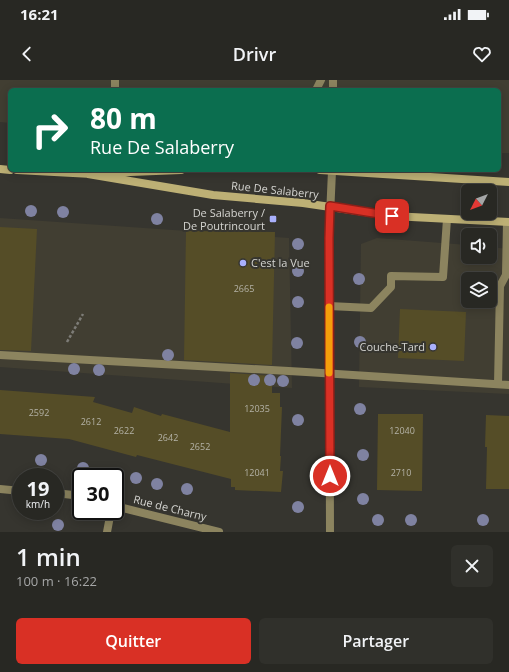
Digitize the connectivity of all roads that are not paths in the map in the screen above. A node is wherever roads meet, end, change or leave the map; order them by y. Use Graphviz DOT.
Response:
graph roads {
  1 [pos="89,172"];
  2 [pos="332,172"];
  3 [pos="362,172"];
  4 [pos="509,182"];
  5 [pos="330,206"];
  6 [pos="447,219"];
  7 [pos="508,222"];
  8 [pos="329,306"];
  9 [pos="0,355"];
  10 [pos="329,374"];
  11 [pos="498,384"];
  12 [pos="509,385"];
  13 [pos="0,489"];
  14 [pos="12,490"];
  15 [pos="124,508"];
  16 [pos="109,520"];
  17 [pos="107,532"];
  18 [pos="219,532"];
  19 [pos="330,532"];
  1 -- 5 [label="main road, Rue De Salaberry"];
  2 -- 5 [label="street"];
  3 -- 4 [label="main road"];
  5 -- 6 [label="main road, Rue De Salaberry"];
  5 -- 8 [label="street"];
  6 -- 7 [label="main road, Rue De Salaberry"];
  6 -- 8 [label="street"];
  7 -- 11 [label="street"];
  8 -- 10 [label="street"];
  9 -- 10 [label="street"];
  10 -- 11 [label="street"];
  10 -- 19 [label="street"];
  11 -- 12 [label="street"];
  13 -- 14 [label="street"];
  15 -- 18 [label="street, Rue de Charny"];
  16 -- 17 [label="street"];
}
